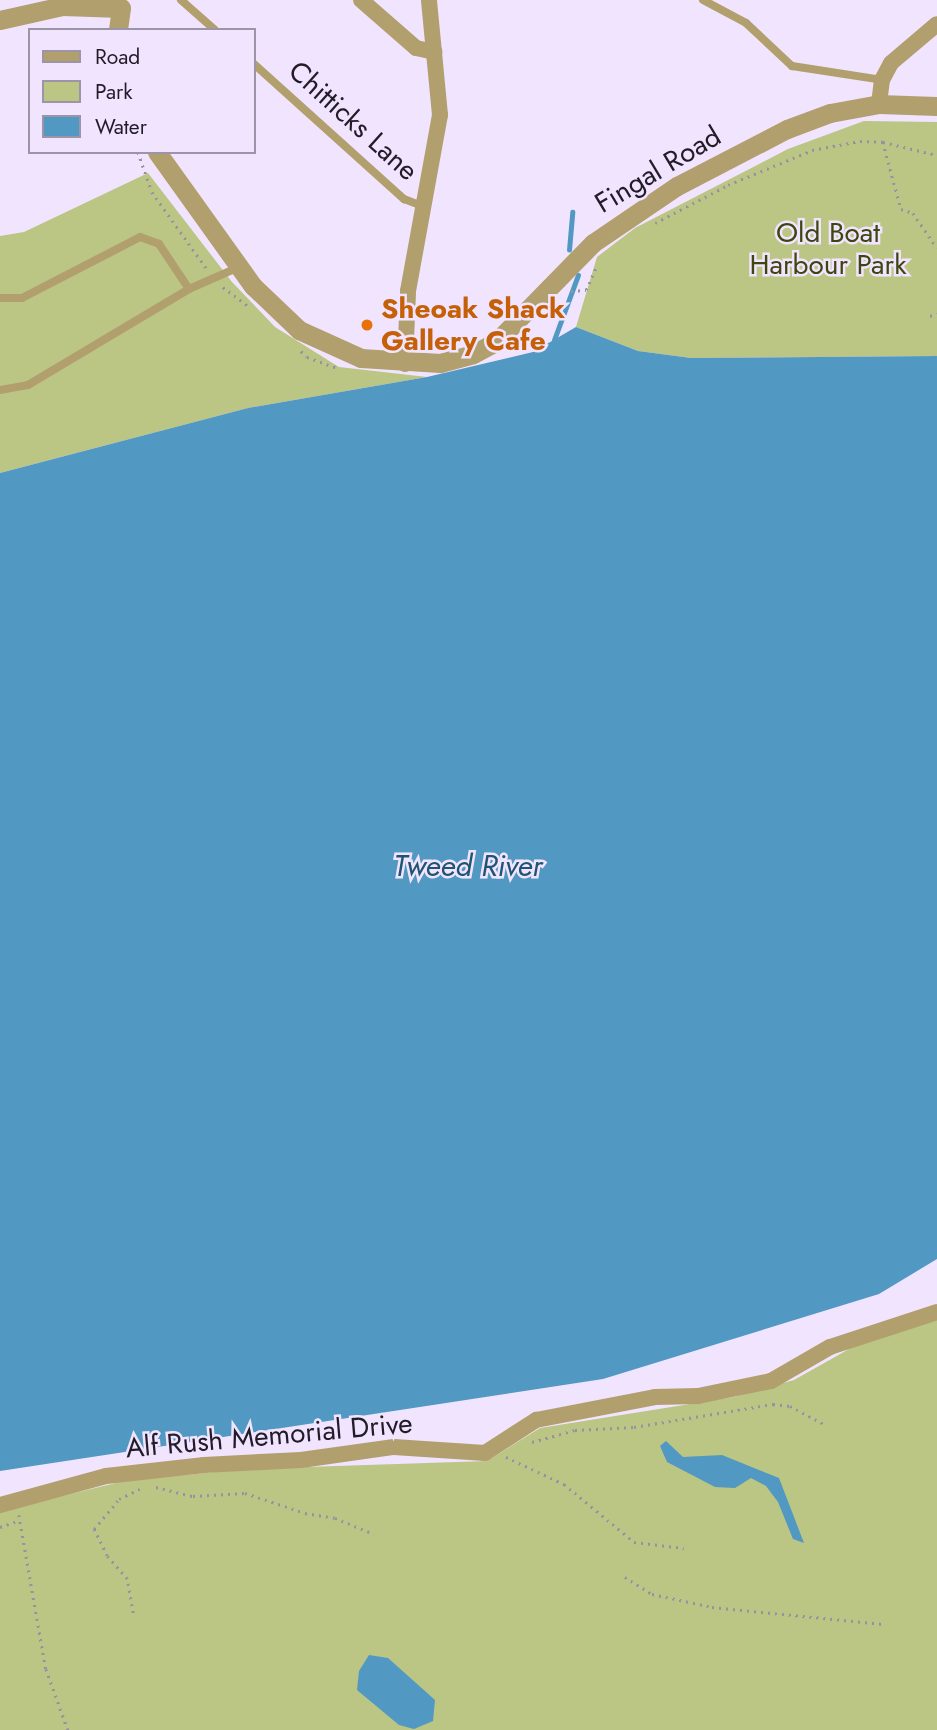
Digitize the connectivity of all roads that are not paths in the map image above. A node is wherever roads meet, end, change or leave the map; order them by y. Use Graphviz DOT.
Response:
graph roads {
  1 [pos="181,0"];
  2 [pos="360,0"];
  3 [pos="429,0"];
  4 [pos="703,0"];
  5 [pos="122,4"];
  6 [pos="0,20"];
  7 [pos="937,24"];
  8 [pos="118,28"];
  9 [pos="213,28"];
  10 [pos="435,52"];
  11 [pos="256,66"];
  12 [pos="882,80"];
  13 [pos="879,104"];
  14 [pos="937,106"];
  15 [pos="158,154"];
  16 [pos="425,207"];
  17 [pos="239,267"];
  18 [pos="189,289"];
  19 [pos="0,298"];
  20 [pos="405,364"];
  21 [pos="0,390"];
  22 [pos="937,1311"];
  23 [pos="0,1505"];
  1 -- 9 [label="lane"];
  2 -- 10 [label="street"];
  3 -- 10 [label="street"];
  4 -- 12 [label="lane"];
  5 -- 6 [label="street"];
  5 -- 8 [label="street"];
  7 -- 12 [label="street"];
  10 -- 16 [label="street"];
  11 -- 16 [label="lane, Chitticks Lane"];
  12 -- 13 [label="street"];
  13 -- 14 [label="street, Fingal Road"];
  13 -- 20 [label="street, Fingal Road"];
  15 -- 17 [label="street, Fingal Road"];
  16 -- 20 [label="street"];
  17 -- 18 [label="lane"];
  17 -- 20 [label="street, Fingal Road"];
  18 -- 19 [label="lane"];
  18 -- 21 [label="lane"];
  22 -- 23 [label="street, Alf Rush Memorial Drive"];
}
